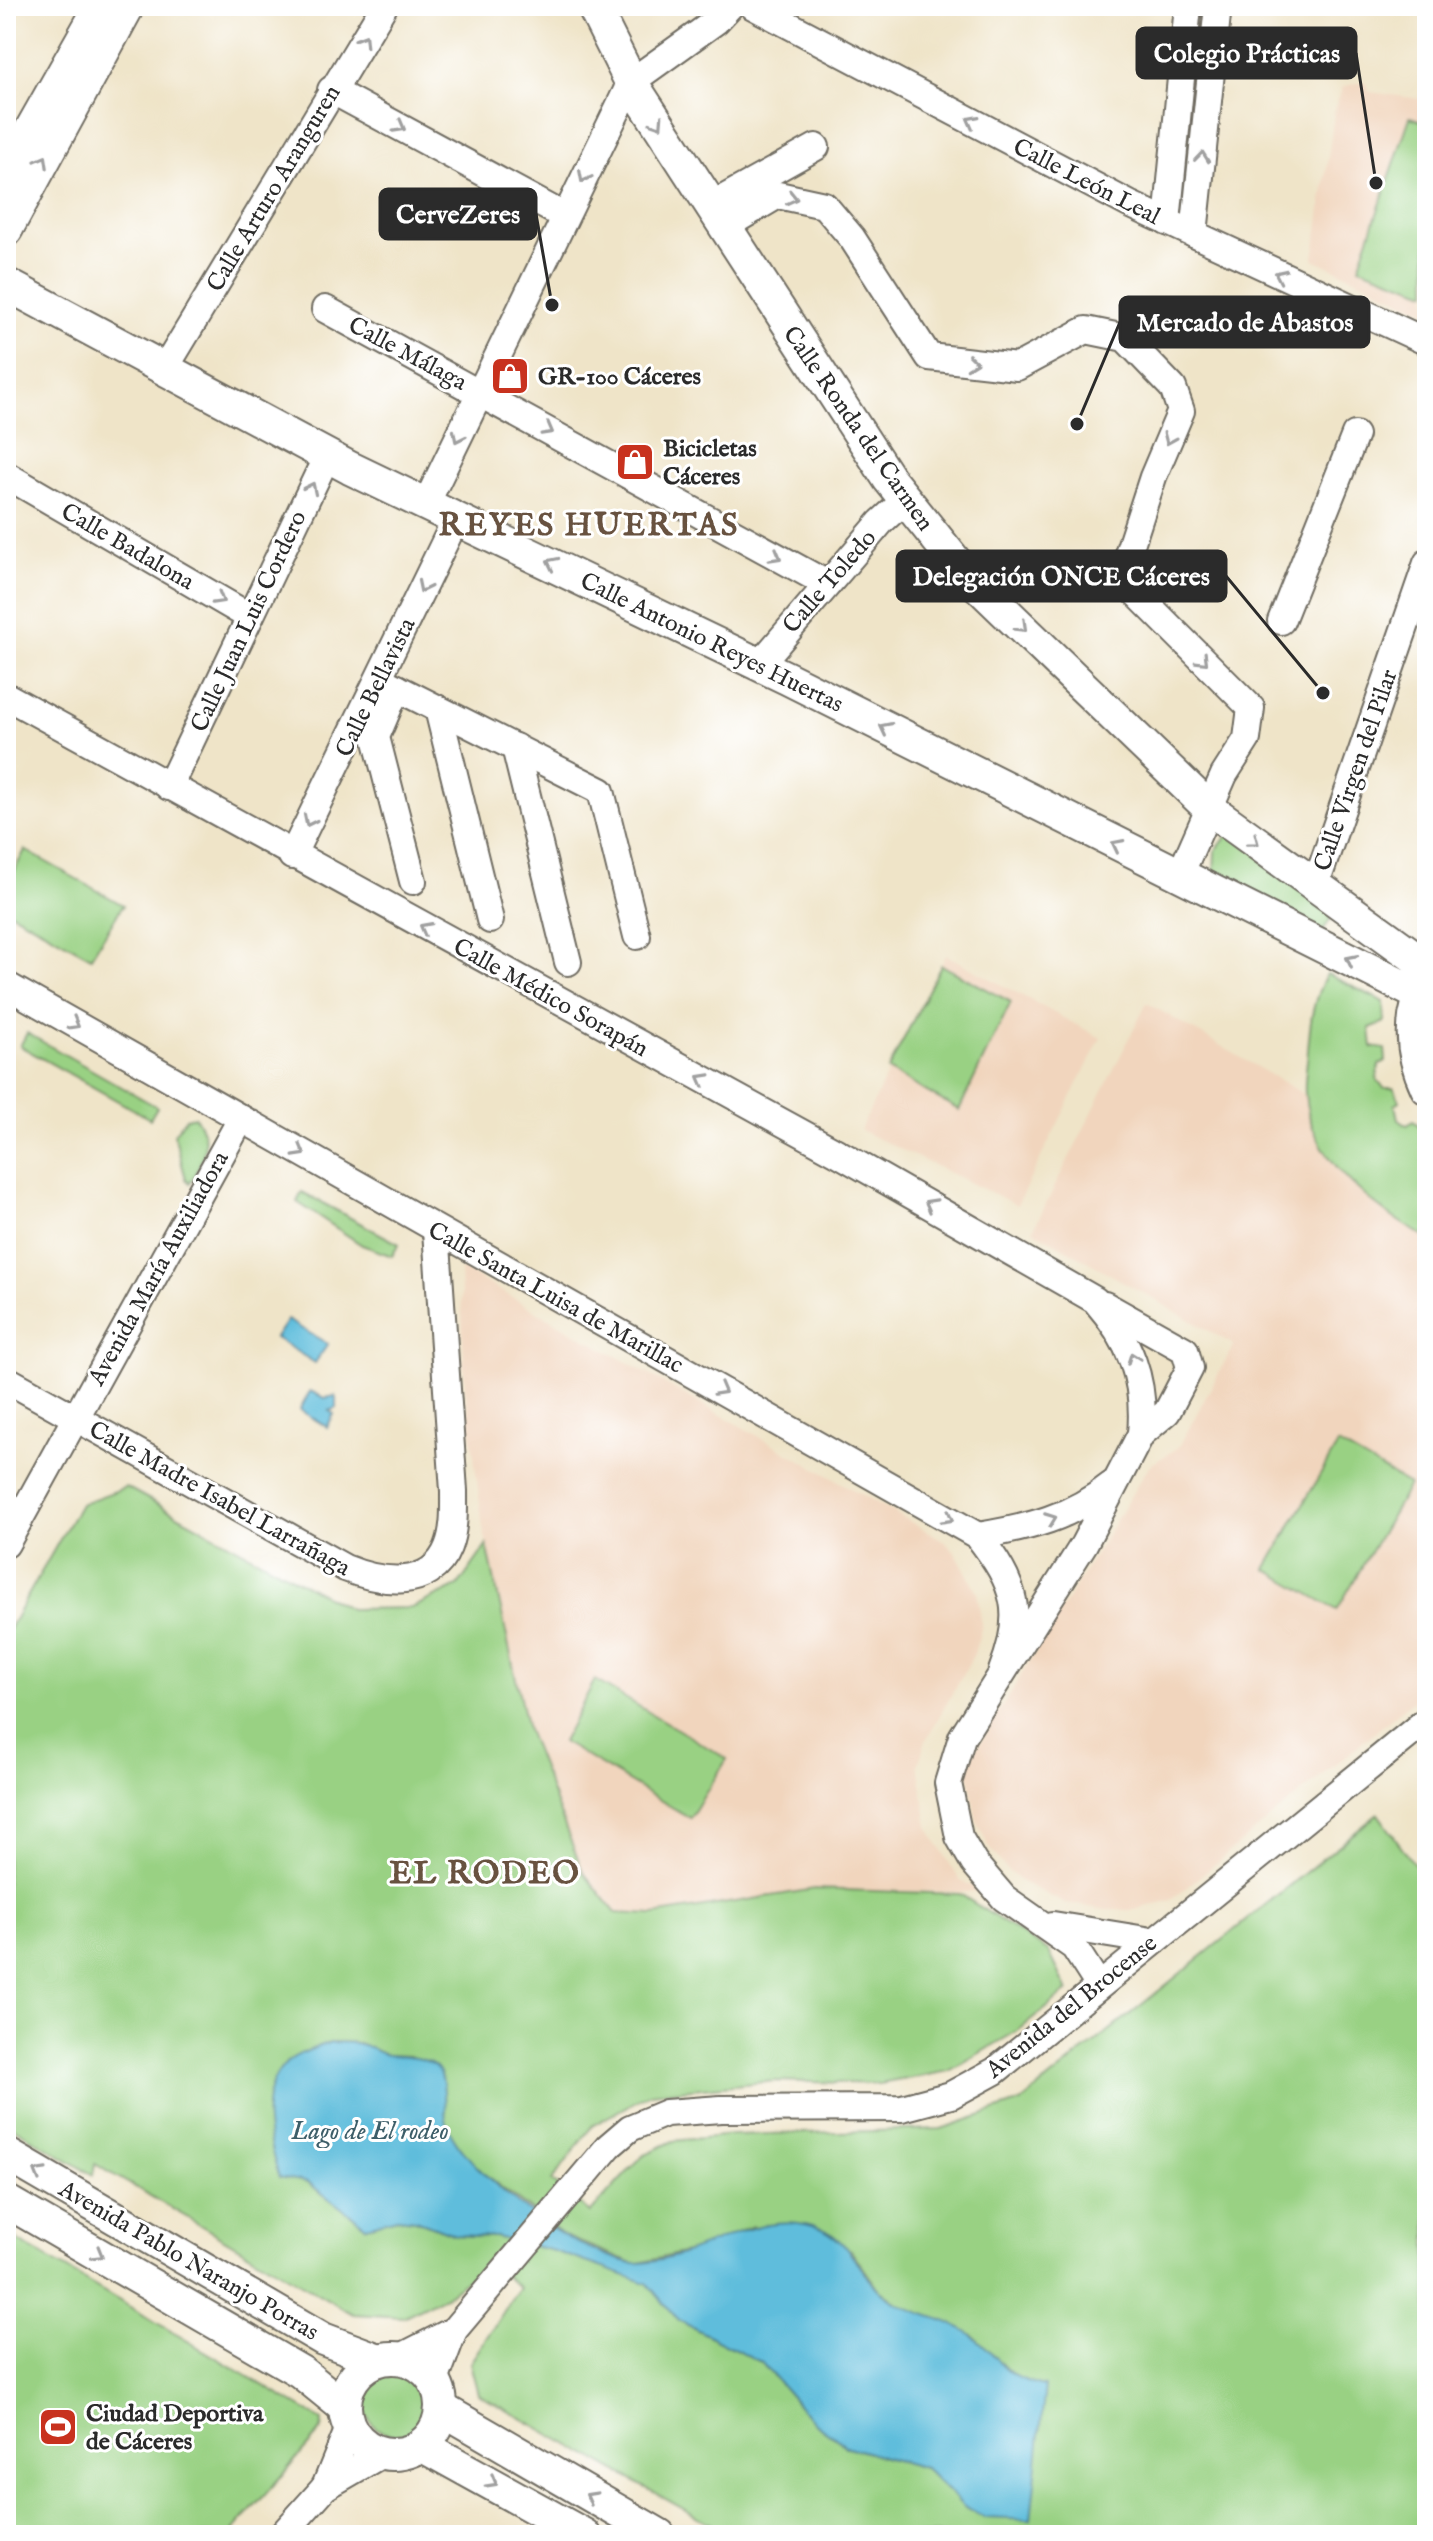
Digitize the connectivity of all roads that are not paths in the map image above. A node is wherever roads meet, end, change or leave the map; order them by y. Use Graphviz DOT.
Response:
graph roads {
  1 [pos="101,6"];
  2 [pos="128,6"];
  3 [pos="384,6"];
  4 [pos="593,6"];
  5 [pos="730,6"];
  6 [pos="753,6"];
  7 [pos="1188,6"];
  8 [pos="1218,6"];
  9 [pos="631,82"];
  10 [pos="331,90"];
  11 [pos="816,147"];
  12 [pos="6,174"];
  13 [pos="564,216"];
  14 [pos="717,217"];
  15 [pos="1167,222"];
  16 [pos="6,230"];
  17 [pos="1194,234"];
  18 [pos="6,284"];
  19 [pos="325,309"];
  20 [pos="1427,342"];
  21 [pos="164,370"];
  22 [pos="480,392"];
  23 [pos="1355,435"];
  24 [pos="327,456"];
  25 [pos="6,475"];
  26 [pos="898,484"];
  27 [pos="427,502"];
  28 [pos="457,517"];
  29 [pos="1427,563"];
  30 [pos="827,584"];
  31 [pos="250,617"];
  32 [pos="1281,621"];
  33 [pos="759,665"];
  34 [pos="388,683"];
  35 [pos="6,696"];
  36 [pos="438,709"];
  37 [pos="515,747"];
  38 [pos="169,787"];
  39 [pos="1210,809"];
  40 [pos="292,856"];
  41 [pos="1179,877"];
  42 [pos="413,881"];
  43 [pos="1315,887"];
  44 [pos="490,920"];
  45 [pos="637,936"];
  46 [pos="568,962"];
  47 [pos="1425,981"];
  48 [pos="6,985"];
  49 [pos="1427,1088"];
  50 [pos="241,1119"];
  51 [pos="436,1230"];
  52 [pos="1095,1300"];
  53 [pos="6,1379"];
  54 [pos="75,1419"];
  55 [pos="1141,1434"];
  56 [pos="1115,1483"];
  57 [pos="978,1536"];
  58 [pos="6,1544"];
  59 [pos="1002,1671"];
  60 [pos="1427,1720"];
  61 [pos="1043,1924"];
  62 [pos="1152,1941"];
  63 [pos="1099,1986"];
  64 [pos="6,2154"];
  65 [pos="6,2201"];
  66 [pos="454,2330"];
  67 [pos="388,2358"];
  68 [pos="439,2395"];
  69 [pos="346,2417"];
  70 [pos="423,2446"];
  71 [pos="382,2454"];
  72 [pos="325,2487"];
  73 [pos="282,2535"];
  74 [pos="584,2535"];
  75 [pos="659,2535"];
  1 -- 12 [label="main road"];
  16 -- 2 [label="main road, one-way"];
  10 -- 3 [label="street, Calle Arturo Aranguren, one-way"];
  4 -- 9 [label="main road, Calle Ronda del Carmen"];
  5 -- 9 [label="street"];
  15 -- 6 [label="street, Calle León Leal, one-way"];
  7 -- 15 [label="street"];
  17 -- 8 [label="street, one-way"];
  9 -- 13 [label="street, one-way"];
  9 -- 14 [label="main road, Calle Ronda del Carmen, one-way"];
  10 -- 13 [label="street, one-way"];
  10 -- 21 [label="street, Calle Arturo Aranguren"];
  11 -- 14 [label="street"];
  13 -- 22 [label="street"];
  14 -- 26 [label="main road, Calle Ronda del Carmen"];
  14 -- 39 [label="street, one-way"];
  15 -- 17 [label="street, Calle León Leal"];
  20 -- 17 [label="street, Calle León Leal, one-way"];
  18 -- 21 [label="main road, Calle Antonio Reyes Huertas"];
  19 -- 22 [label="street, Calle Málaga"];
  21 -- 24 [label="main road, Calle Antonio Reyes Huertas"];
  22 -- 27 [label="street, one-way"];
  22 -- 30 [label="street, Calle Málaga, one-way"];
  23 -- 32 [label="street"];
  24 -- 27 [label="main road, Calle Antonio Reyes Huertas"];
  31 -- 24 [label="street, Calle Juan Luis Cordero, one-way"];
  25 -- 31 [label="street, Calle Badalona, one-way"];
  26 -- 30 [label="street, Calle Toledo"];
  26 -- 39 [label="main road, Calle Ronda del Carmen, one-way"];
  27 -- 28 [label="main road, Calle Antonio Reyes Huertas"];
  33 -- 28 [label="main road, Calle Antonio Reyes Huertas, one-way"];
  28 -- 34 [label="street, Calle Bellavista, one-way"];
  29 -- 43 [label="street, Calle Virgen del Pilar"];
  30 -- 33 [label="street, Calle Toledo"];
  31 -- 38 [label="street, Calle Juan Luis Cordero"];
  41 -- 33 [label="main road, Calle Antonio Reyes Huertas, one-way"];
  34 -- 36 [label="street"];
  34 -- 40 [label="street, Calle Bellavista, one-way"];
  34 -- 42 [label="street"];
  35 -- 38 [label="street, Calle Médico Sorapán"];
  36 -- 37 [label="street"];
  36 -- 44 [label="street"];
  37 -- 45 [label="street"];
  37 -- 46 [label="street"];
  38 -- 40 [label="street, Calle Médico Sorapán"];
  39 -- 41 [label="street"];
  39 -- 43 [label="main road, Calle Ronda del Carmen, one-way"];
  52 -- 40 [label="street, Calle Médico Sorapán, one-way"];
  47 -- 41 [label="main road, Calle Antonio Reyes Huertas, one-way"];
  43 -- 47 [label="main road, Calle Ronda del Carmen"];
  47 -- 49 [label="main road"];
  48 -- 50 [label="street, Calle Santa Luisa de Marillac, one-way"];
  50 -- 51 [label="street, Calle Santa Luisa de Marillac, one-way"];
  50 -- 54 [label="street, Avenida María Auxiliadora"];
  51 -- 54 [label="street, Calle Madre Isabel Larrañaga"];
  51 -- 57 [label="street, Calle Santa Luisa de Marillac, one-way"];
  55 -- 52 [label="street, Calle Médico Sorapán, one-way"];
  52 -- 55 [label="street, Calle Médico Sorapán"];
  53 -- 54 [label="street, Calle Madre Isabel Larrañaga"];
  54 -- 58 [label="street, Avenida María Auxiliadora"];
  55 -- 56 [label="street"];
  57 -- 56 [label="street, one-way"];
  56 -- 59 [label="street"];
  57 -- 59 [label="street, Calle Santa Luisa de Marillac"];
  59 -- 61 [label="street"];
  60 -- 62 [label="street, Avenida del Brocense"];
  61 -- 62 [label="street"];
  61 -- 63 [label="street"];
  62 -- 63 [label="street, Avenida del Brocense"];
  63 -- 66 [label="street, Avenida del Brocense"];
  67 -- 64 [label="main road, Avenida Pablo Naranjo Porras, one-way"];
  65 -- 69 [label="main road, Avenida Pablo Naranjo Porras, one-way"];
  66 -- 67 [label="street, Avenida del Brocense"];
  66 -- 68 [label="street, Avenida del Brocense"];
  67 -- 68 [label="main road"];
  67 -- 69 [label="main road"];
  68 -- 70 [label="main road"];
  75 -- 68 [label="main road, one-way"];
  69 -- 71 [label="main road"];
  69 -- 72 [label="street"];
  70 -- 71 [label="main road"];
  70 -- 74 [label="main road, one-way"];
  71 -- 72 [label="street"];
  72 -- 73 [label="street"];
}
